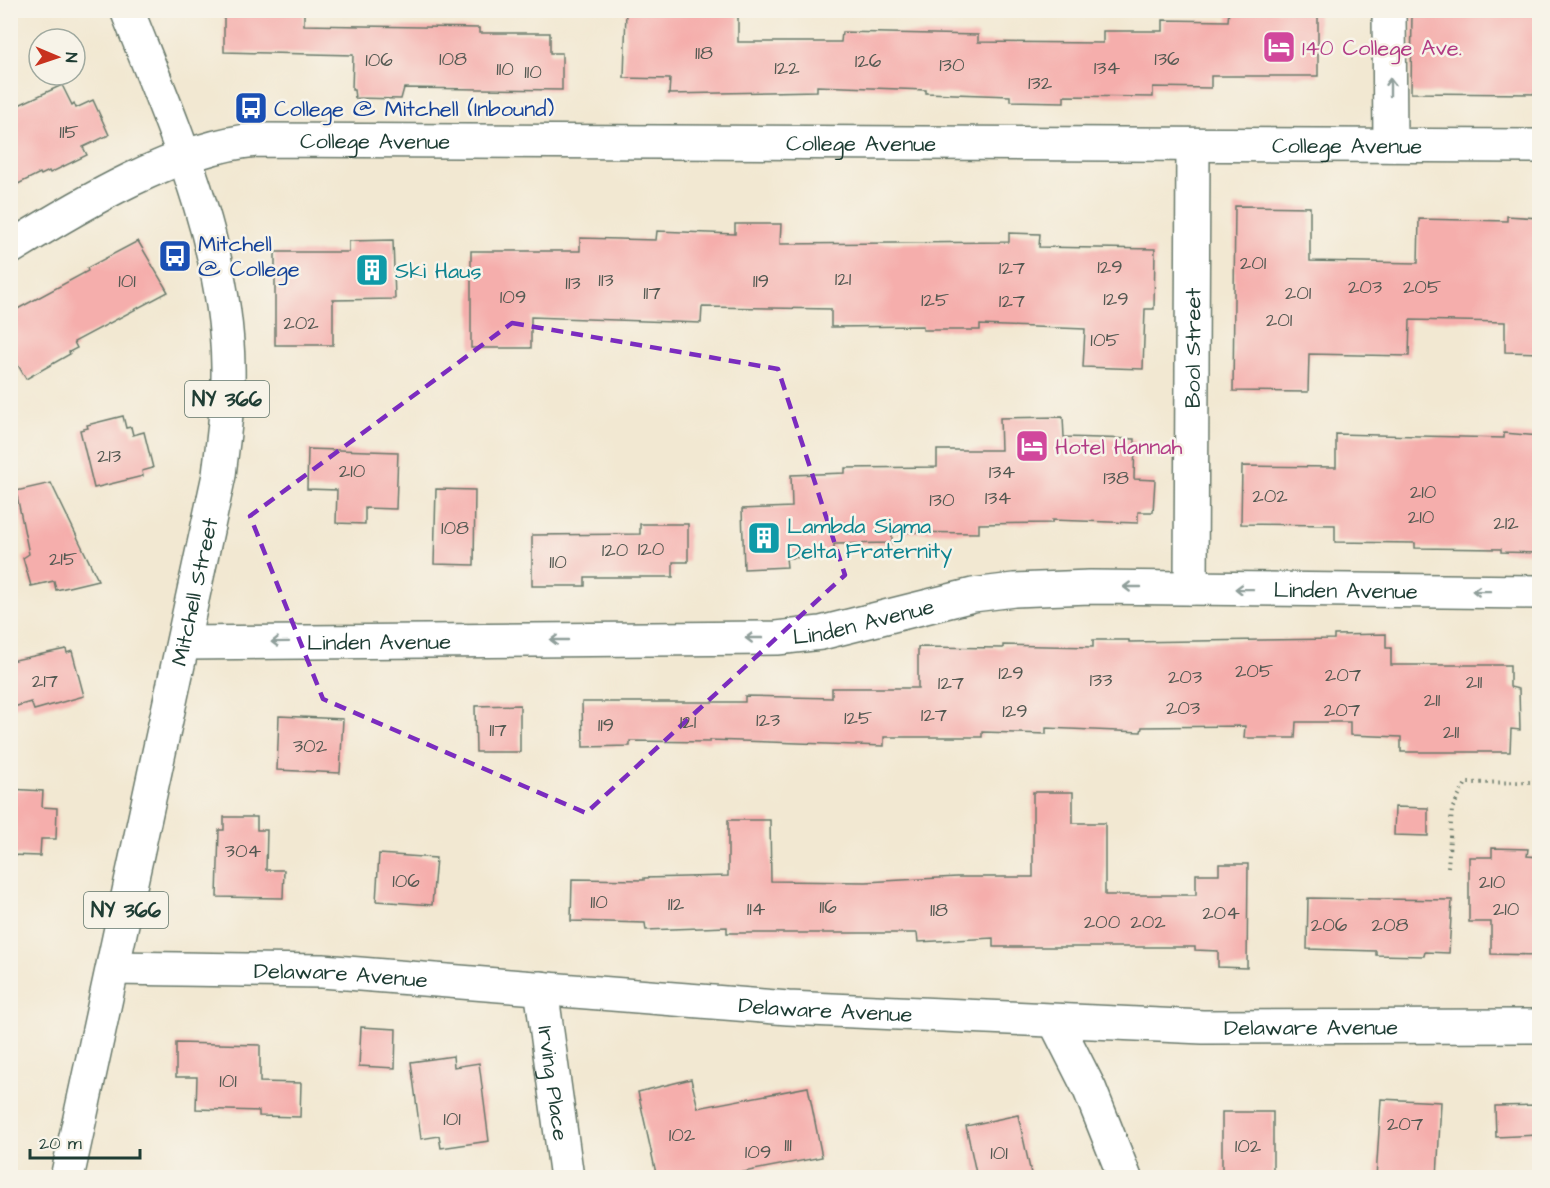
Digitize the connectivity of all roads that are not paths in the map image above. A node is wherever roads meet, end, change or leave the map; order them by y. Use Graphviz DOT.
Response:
graph roads {
  1 [pos="127,10"];
  2 [pos="1389,10"];
  3 [pos="1194,145"];
  4 [pos="1390,145"];
  5 [pos="1539,146"];
  6 [pos="185,156"];
  7 [pos="10,248"];
  8 [pos="1191,588"];
  9 [pos="1539,592"];
  10 [pos="184,643"];
  11 [pos="113,968"];
  12 [pos="541,988"];
  13 [pos="1055,1021"];
  14 [pos="1539,1026"];
  15 [pos="68,1178"];
  16 [pos="567,1178"];
  17 [pos="1125,1178"];
  1 -- 6 [label="street, Mitchell Street / NY 366"];
  4 -- 2 [label="street, one-way"];
  3 -- 4 [label="street, College Avenue"];
  3 -- 6 [label="street, College Avenue"];
  3 -- 8 [label="street, Bool Street"];
  4 -- 5 [label="street, College Avenue"];
  6 -- 7 [label="street, College Avenue"];
  6 -- 10 [label="street, Mitchell Street / NY 366"];
  9 -- 8 [label="street, Linden Avenue, one-way"];
  8 -- 10 [label="street, Linden Avenue, one-way"];
  10 -- 11 [label="street, Mitchell Street / NY 366"];
  11 -- 12 [label="street, Delaware Avenue"];
  11 -- 15 [label="street, Mitchell Street / NY 366"];
  12 -- 13 [label="street, Delaware Avenue"];
  12 -- 16 [label="street, Irving Place"];
  13 -- 14 [label="street, Delaware Avenue"];
  13 -- 17 [label="street"];
}
